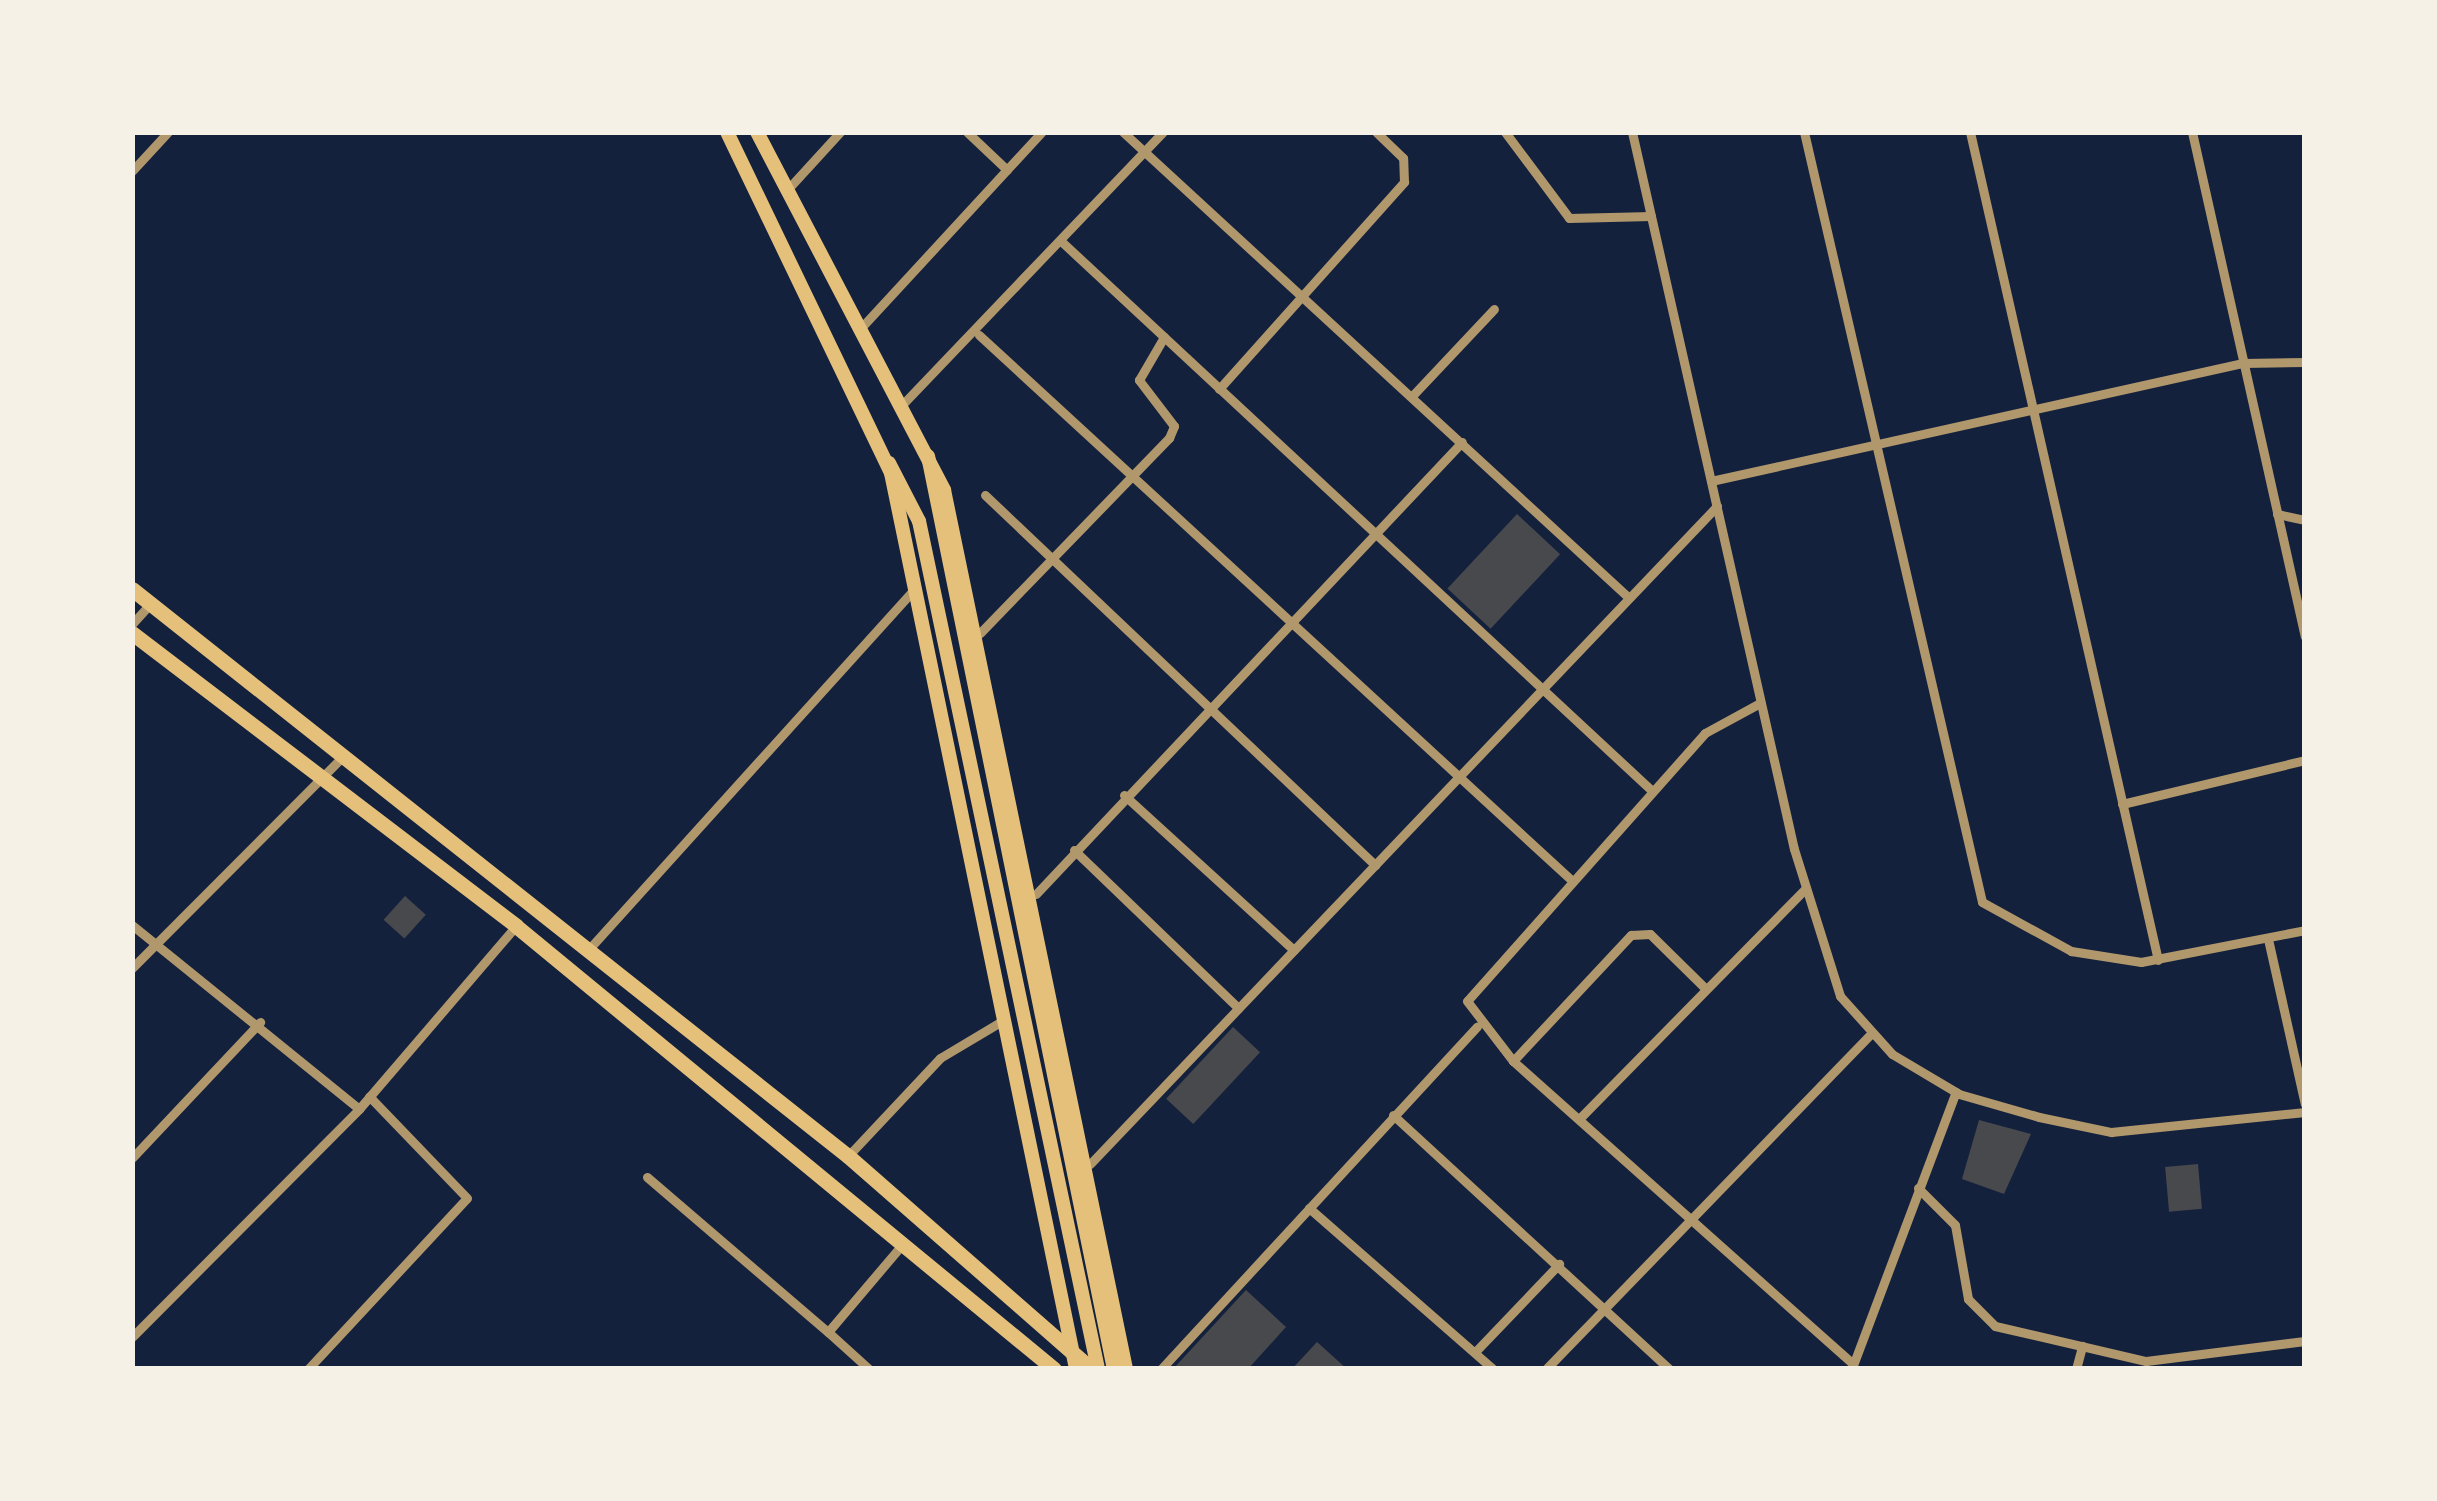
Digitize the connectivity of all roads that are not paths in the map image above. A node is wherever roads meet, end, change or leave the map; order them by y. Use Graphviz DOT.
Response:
graph roads {
  1 [pos="168,132"];
  2 [pos="727,132"];
  3 [pos="757,132"];
  4 [pos="840,132"];
  5 [pos="967,132"];
  6 [pos="1042,132"];
  7 [pos="1123,132"];
  8 [pos="1162,132"];
  9 [pos="1376,132"];
  10 [pos="1505,132"];
  11 [pos="1632,132"];
  12 [pos="1804,132"];
  13 [pos="1970,132"];
  14 [pos="2192,132"];
  15 [pos="1144,154"];
  16 [pos="1007,170"];
  17 [pos="132,171"];
  18 [pos="787,190"];
  19 [pos="1651,215"];
  20 [pos="1062,242"];
  21 [pos="1302,295"];
  22 [pos="1494,309"];
  23 [pos="859,330"];
  24 [pos="979,335"];
  25 [pos="1164,338"];
  26 [pos="2305,362"];
  27 [pos="2243,363"];
  28 [pos="1219,388"];
  29 [pos="1413,395"];
  30 [pos="900,407"];
  31 [pos="2032,410"];
  32 [pos="1462,442"];
  33 [pos="1876,445"];
  34 [pos="928,456"];
  35 [pos="886,460"];
  36 [pos="1133,478"];
  37 [pos="1712,481"];
  38 [pos="986,495"];
  39 [pos="1717,506"];
  40 [pos="2277,514"];
  41 [pos="2305,520"];
  42 [pos="1376,533"];
  43 [pos="1056,558"];
  44 [pos="915,588"];
  45 [pos="132,589"];
  46 [pos="1630,598"];
  47 [pos="151,603"];
  48 [pos="1289,624"];
  49 [pos="132,628"];
  50 [pos="980,633"];
  51 [pos="2305,637"];
  52 [pos="1541,691"];
  53 [pos="1760,704"];
  54 [pos="1210,707"];
  55 [pos="344,755"];
  56 [pos="2305,760"];
  57 [pos="1458,778"];
  58 [pos="325,780"];
  59 [pos="1651,790"];
  60 [pos="1124,795"];
  61 [pos="2122,804"];
  62 [pos="1074,850"];
  63 [pos="1375,865"];
  64 [pos="1569,878"];
  65 [pos="1807,888"];
  66 [pos="1036,894"];
  67 [pos="132,925"];
  68 [pos="516,926"];
  69 [pos="2305,930"];
  70 [pos="2267,940"];
  71 [pos="156,943"];
  72 [pos="589,950"];
  73 [pos="1294,950"];
  74 [pos="2158,960"];
  75 [pos="132,968"];
  76 [pos="1706,988"];
  77 [pos="1238,1008"];
  78 [pos="1002,1021"];
  79 [pos="260,1022"];
  80 [pos="1477,1027"];
  81 [pos="687,1031"];
  82 [pos="1870,1035"];
  83 [pos="669,1052"];
  84 [pos="1513,1061"];
  85 [pos="1955,1092"];
  86 [pos="369,1096"];
  87 [pos="359,1108"];
  88 [pos="2305,1108"];
  89 [pos="1393,1115"];
  90 [pos="1580,1119"];
  91 [pos="848,1156"];
  92 [pos="132,1158"];
  93 [pos="1090,1164"];
  94 [pos="647,1177"];
  95 [pos="1918,1188"];
  96 [pos="1310,1208"];
  97 [pos="1686,1219"];
  98 [pos="902,1246"];
  99 [pos="1558,1264"];
  100 [pos="1606,1306"];
  101 [pos="828,1332"];
  102 [pos="132,1336"];
  103 [pos="2305,1341"];
  104 [pos="2082,1346"];
  105 [pos="1475,1352"];
  106 [pos="1074,1361"];
  107 [pos="2153,1365"];
  108 [pos="1852,1366"];
  109 [pos="308,1369"];
  110 [pos="869,1369"];
  111 [pos="1054,1369"];
  112 [pos="1094,1369"];
  113 [pos="1114,1369"];
  114 [pos="1126,1369"];
  115 [pos="1161,1369"];
  116 [pos="1492,1369"];
  117 [pos="1546,1369"];
  118 [pos="1670,1369"];
  119 [pos="2076,1369"];
  1 -- 17 [label="street"];
  2 -- 35 [label="main road"];
  3 -- 18 [label="main road"];
  4 -- 18 [label="street"];
  5 -- 16 [label="street"];
  6 -- 16 [label="street"];
  7 -- 15 [label="street"];
  8 -- 15 [label="street"];
  9 -- 21 [label="street"];
  10 -- 19 [label="street"];
  11 -- 19 [label="street"];
  12 -- 33 [label="street"];
  13 -- 31 [label="street"];
  14 -- 27 [label="street"];
  15 -- 20 [label="street"];
  15 -- 21 [label="street"];
  16 -- 23 [label="street"];
  18 -- 23 [label="main road"];
  19 -- 37 [label="street"];
  20 -- 24 [label="street"];
  20 -- 25 [label="street"];
  21 -- 28 [label="street"];
  21 -- 29 [label="street"];
  22 -- 29 [label="street"];
  23 -- 30 [label="main road"];
  24 -- 30 [label="street"];
  24 -- 36 [label="street"];
  25 -- 28 [label="street"];
  25 -- 36 [label="street"];
  26 -- 27 [label="street"];
  27 -- 31 [label="street"];
  27 -- 40 [label="street"];
  28 -- 42 [label="street"];
  29 -- 32 [label="street"];
  30 -- 34 [label="main road"];
  31 -- 33 [label="street"];
  31 -- 61 [label="street"];
  32 -- 42 [label="street"];
  32 -- 46 [label="street"];
  33 -- 37 [label="street"];
  33 -- 74 [label="street"];
  34 -- 50 [label="main road"];
  34 -- 113 [label="main road"];
  35 -- 44 [label="main road"];
  35 -- 112 [label="main road"];
  36 -- 43 [label="street"];
  36 -- 48 [label="street"];
  37 -- 39 [label="street"];
  38 -- 43 [label="street"];
  39 -- 46 [label="street"];
  39 -- 53 [label="street"];
  40 -- 41 [label="street"];
  40 -- 51 [label="street"];
  42 -- 48 [label="street"];
  42 -- 52 [label="street"];
  43 -- 50 [label="street"];
  43 -- 54 [label="street"];
  44 -- 72 [label="street"];
  44 -- 78 [label="main road"];
  45 -- 47 [label="main road"];
  46 -- 52 [label="street"];
  47 -- 49 [label="street"];
  47 -- 55 [label="main road"];
  48 -- 54 [label="street"];
  48 -- 57 [label="street"];
  49 -- 58 [label="main road"];
  50 -- 66 [label="main road"];
  52 -- 57 [label="street"];
  52 -- 59 [label="street"];
  53 -- 59 [label="street"];
  53 -- 65 [label="street"];
  54 -- 60 [label="street"];
  54 -- 63 [label="street"];
  55 -- 58 [label="street"];
  55 -- 72 [label="main road"];
  56 -- 61 [label="street"];
  57 -- 63 [label="street"];
  57 -- 64 [label="street"];
  58 -- 68 [label="main road"];
  58 -- 71 [label="street"];
  59 -- 64 [label="street"];
  60 -- 62 [label="street"];
  60 -- 73 [label="street"];
  61 -- 74 [label="street"];
  62 -- 66 [label="street"];
  62 -- 77 [label="street"];
  63 -- 73 [label="street"];
  64 -- 80 [label="street"];
  65 -- 76 [label="street"];
  65 -- 82 [label="street"];
  66 -- 93 [label="main road"];
  67 -- 71 [label="street"];
  68 -- 83 [label="main road"];
  68 -- 86 [label="street"];
  69 -- 70 [label="street"];
  70 -- 74 [label="street"];
  70 -- 88 [label="street"];
  71 -- 75 [label="street"];
  71 -- 79 [label="street"];
  72 -- 81 [label="main road"];
  73 -- 77 [label="street"];
  76 -- 84 [label="street"];
  76 -- 90 [label="street"];
  77 -- 93 [label="street"];
  78 -- 91 [label="street"];
  78 -- 106 [label="main road"];
  79 -- 87 [label="street"];
  79 -- 92 [label="street"];
  80 -- 84 [label="street"];
  80 -- 89 [label="street"];
  81 -- 83 [label="main road"];
  81 -- 91 [label="main road"];
  82 -- 85 [label="street"];
  82 -- 97 [label="street"];
  83 -- 98 [label="main road"];
  84 -- 90 [label="street"];
  85 -- 88 [label="street"];
  85 -- 95 [label="street"];
  86 -- 87 [label="street"];
  86 -- 109 [label="street"];
  87 -- 102 [label="street"];
  89 -- 96 [label="street"];
  89 -- 99 [label="street"];
  90 -- 97 [label="street"];
  91 -- 106 [label="main road"];
  93 -- 114 [label="main road"];
  94 -- 101 [label="street"];
  95 -- 104 [label="street"];
  95 -- 108 [label="street"];
  96 -- 105 [label="street"];
  96 -- 115 [label="street"];
  97 -- 100 [label="street"];
  97 -- 108 [label="street"];
  98 -- 101 [label="street"];
  98 -- 111 [label="main road"];
  99 -- 100 [label="street"];
  99 -- 105 [label="street"];
  100 -- 117 [label="street"];
  100 -- 118 [label="street"];
  101 -- 110 [label="street"];
  103 -- 107 [label="street"];
  104 -- 107 [label="street"];
  104 -- 119 [label="street"];
  105 -- 116 [label="street"];
  106 -- 112 [label="main road"];
}
